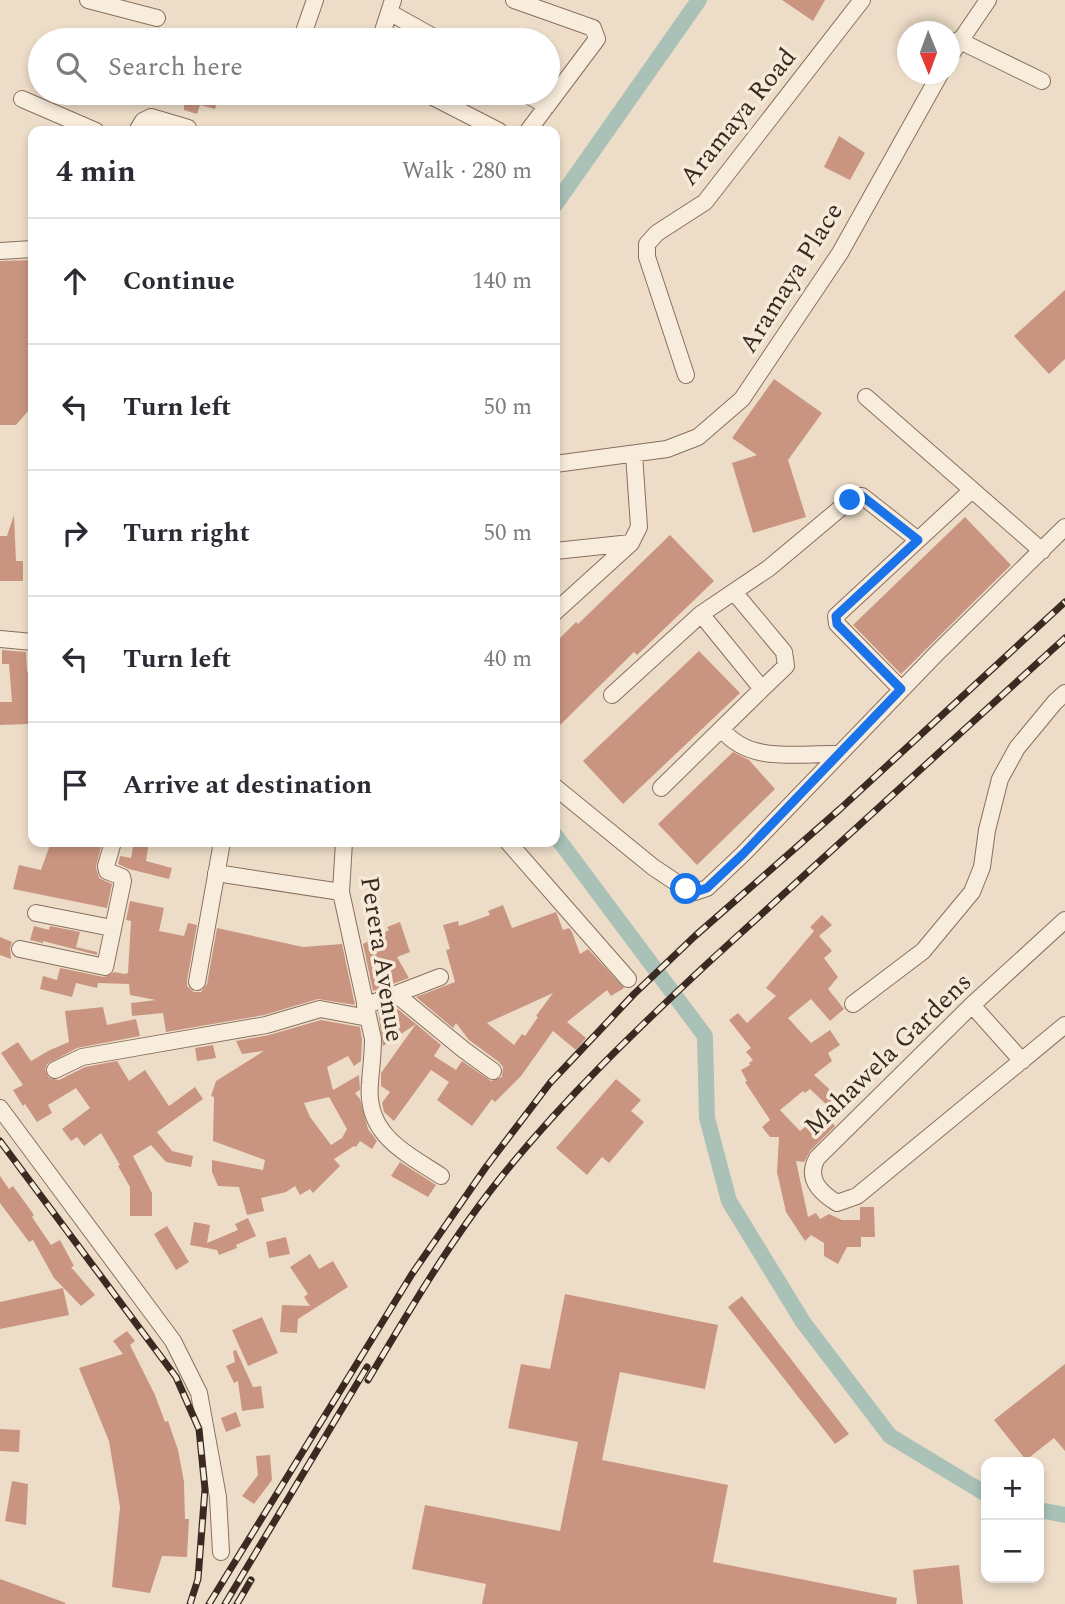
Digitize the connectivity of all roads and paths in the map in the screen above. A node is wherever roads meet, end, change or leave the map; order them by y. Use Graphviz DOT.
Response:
graph roads {
  1 [pos="88,0"];
  2 [pos="315,0"];
  3 [pos="514,0"];
  4 [pos="862,0"];
  5 [pos="988,0"];
  6 [pos="391,6"];
  7 [pos="158,18"];
  8 [pos="305,28"];
  9 [pos="384,28"];
  10 [pos="422,28"];
  11 [pos="960,37"];
  12 [pos="960,41"];
  13 [pos="1042,81"];
  14 [pos="934,84"];
  15 [pos="560,89"];
  16 [pos="22,99"];
  17 [pos="28,102"];
  18 [pos="36,105"];
  19 [pos="448,105"];
  20 [pos="547,106"];
  21 [pos="84,126"];
  22 [pos="140,126"];
  23 [pos="181,126"];
  24 [pos="489,126"];
  25 [pos="532,126"];
  26 [pos="28,249"];
  27 [pos="0,251"];
  28 [pos="686,375"];
  29 [pos="866,397"];
  30 [pos="634,454"];
  31 [pos="560,463"];
  32 [pos="972,490"];
  33 [pos="1065,527"];
  34 [pos="918,540"];
  35 [pos="631,542"];
  36 [pos="560,550"];
  37 [pos="1042,551"];
  38 [pos="734,592"];
  39 [pos="560,607"];
  40 [pos="701,614"];
  41 [pos="0,639"];
  42 [pos="28,642"];
  43 [pos="762,689"];
  44 [pos="901,689"];
  45 [pos="1065,693"];
  46 [pos="612,695"];
  47 [pos="722,729"];
  48 [pos="837,754"];
  49 [pos="661,788"];
  50 [pos="560,791"];
  51 [pos="112,847"];
  52 [pos="221,847"];
  53 [pos="344,847"];
  54 [pos="512,847"];
  55 [pos="216,873"];
  56 [pos="341,892"];
  57 [pos="36,913"];
  58 [pos="1065,920"];
  59 [pos="112,928"];
  60 [pos="20,949"];
  61 [pos="440,977"];
  62 [pos="628,979"];
  63 [pos="197,982"];
  64 [pos="397,995"];
  65 [pos="853,1004"];
  66 [pos="972,1005"];
  67 [pos="367,1012"];
  68 [pos="1065,1026"];
  69 [pos="1022,1061"];
  70 [pos="55,1070"];
  71 [pos="494,1071"];
  72 [pos="0,1108"];
  73 [pos="441,1176"];
  74 [pos="221,1552"];
  1 -- 7 [label="street"];
  2 -- 8 [label="street"];
  3 -- 15 [label="street"];
  4 -- 28 [label="street, Aramaya Road"];
  5 -- 11 [label="street"];
  6 -- 9 [label="street"];
  6 -- 10 [label="street"];
  12 -- 13 [label="street"];
  14 -- 30 [label="street, Aramaya Place"];
  16 -- 17 [label="street"];
  18 -- 21 [label="street"];
  19 -- 24 [label="street"];
  20 -- 25 [label="street"];
  22 -- 23 [label="street"];
  26 -- 27 [label="street"];
  29 -- 32 [label="street"];
  30 -- 31 [label="street, Aramaya Place"];
  30 -- 35 [label="street"];
  32 -- 34 [label="street"];
  32 -- 37 [label="street"];
  33 -- 37 [label="street"];
  34 -- 38 [label="street"];
  34 -- 44 [label="street"];
  35 -- 36 [label="street"];
  35 -- 39 [label="street"];
  37 -- 44 [label="street"];
  38 -- 40 [label="street"];
  38 -- 43 [label="street"];
  40 -- 43 [label="street"];
  40 -- 46 [label="street"];
  41 -- 42 [label="street"];
  43 -- 47 [label="street"];
  44 -- 48 [label="street"];
  45 -- 65 [label="street"];
  47 -- 48 [label="street"];
  47 -- 49 [label="street"];
  48 -- 50 [label="street"];
  51 -- 59 [label="street"];
  52 -- 55 [label="street"];
  53 -- 56 [label="street, Perera Avenue"];
  54 -- 62 [label="street"];
  55 -- 56 [label="street"];
  55 -- 63 [label="street"];
  56 -- 67 [label="street, Perera Avenue"];
  57 -- 59 [label="street"];
  58 -- 66 [label="street, Mahawela Gardens"];
  59 -- 60 [label="street"];
  61 -- 64 [label="street"];
  64 -- 67 [label="street"];
  64 -- 71 [label="street"];
  66 -- 69 [label="street"];
  66 -- 69 [label="street, Mahawela Gardens"];
  67 -- 70 [label="street"];
  67 -- 73 [label="street, Perera Avenue"];
  68 -- 69 [label="street, Mahawela Gardens"];
  72 -- 74 [label="street"];
}
